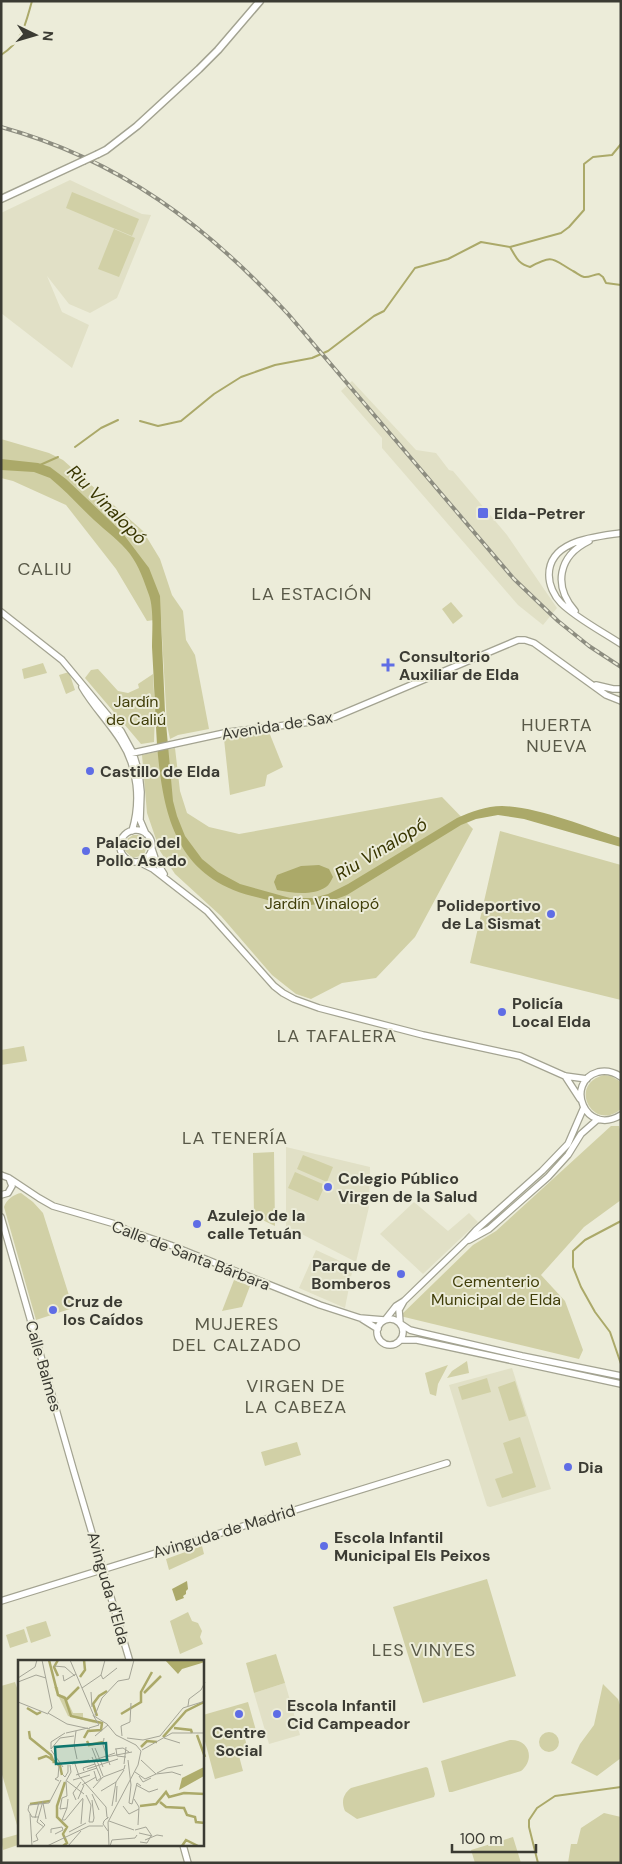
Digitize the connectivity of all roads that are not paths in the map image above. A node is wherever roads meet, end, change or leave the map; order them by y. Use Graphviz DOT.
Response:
graph roads {
  1 [pos="260,1"];
  2 [pos="1,199"];
  3 [pos="621,533"];
  4 [pos="600,536"];
  5 [pos="1,612"];
  6 [pos="579,616"];
  7 [pos="621,644"];
  8 [pos="590,682"];
  9 [pos="621,689"];
  10 [pos="621,701"];
  11 [pos="130,753"];
  12 [pos="132,831"];
  13 [pos="146,834"];
  14 [pos="152,850"];
  15 [pos="139,862"];
  16 [pos="166,878"];
  17 [pos="565,1076"];
  18 [pos="621,1076"];
  19 [pos="587,1079"];
  20 [pos="581,1100"];
  21 [pos="584,1107"];
  22 [pos="621,1115"];
  23 [pos="598,1119"];
  24 [pos="1,1175"];
  25 [pos="10,1178"];
  26 [pos="24,1188"];
  27 [pos="5,1193"];
  28 [pos="1,1202"];
  29 [pos="1,1217"];
  30 [pos="467,1240"];
  31 [pos="404,1301"];
  32 [pos="360,1318"];
  33 [pos="384,1320"];
  34 [pos="400,1323"];
  35 [pos="378,1328"];
  36 [pos="400,1340"];
  37 [pos="619,1376"];
  38 [pos="620,1384"];
  39 [pos="447,1463"];
  40 [pos="87,1514"];
  41 [pos="103,1569"];
  42 [pos="1,1601"];
  43 [pos="129,1660"];
  44 [pos="183,1846"];
  45 [pos="188,1863"];
  1 -- 2 [label="main road, bridge"];
  3 -- 4 [label="street"];
  4 -- 6 [label="street"];
  4 -- 6 [label="street"];
  5 -- 11 [label="street"];
  6 -- 7 [label="street"];
  8 -- 9 [label="street"];
  8 -- 10 [label="street, Avenida de Sax"];
  8 -- 11 [label="street, Avenida de Sax"];
  11 -- 12 [label="street"];
  11 -- 13 [label="street"];
  12 -- 13 [label="street"];
  12 -- 15 [label="street"];
  13 -- 14 [label="street"];
  14 -- 15 [label="street"];
  14 -- 16 [label="street"];
  15 -- 16 [label="street"];
  16 -- 17 [label="street"];
  17 -- 19 [label="street"];
  17 -- 20 [label="street"];
  18 -- 19 [label="street"];
  19 -- 20 [label="street"];
  20 -- 21 [label="street"];
  21 -- 23 [label="street"];
  21 -- 30 [label="street"];
  22 -- 23 [label="street"];
  23 -- 30 [label="street"];
  24 -- 25 [label="street, Calle de Santa Bárbara"];
  25 -- 26 [label="street, Calle de Santa Bárbara"];
  25 -- 27 [label="street"];
  26 -- 27 [label="street"];
  26 -- 32 [label="street, Calle de Santa Bárbara"];
  27 -- 28 [label="street"];
  29 -- 40 [label="street, Calle Balmes"];
  30 -- 31 [label="street"];
  31 -- 33 [label="street"];
  31 -- 34 [label="street"];
  32 -- 33 [label="street, Calle de Santa Bárbara"];
  32 -- 35 [label="street, Calle de Santa Bárbara"];
  33 -- 34 [label="street"];
  33 -- 35 [label="street"];
  34 -- 36 [label="street"];
  34 -- 37 [label="street"];
  35 -- 36 [label="street"];
  36 -- 38 [label="street"];
  39 -- 41 [label="street, Avinguda de Madrid"];
  40 -- 41 [label="street, Avinguda d'Elda"];
  41 -- 42 [label="street, Avinguda de Madrid"];
  41 -- 43 [label="street, Avinguda d'Elda"];
  44 -- 45 [label="street"];
}
